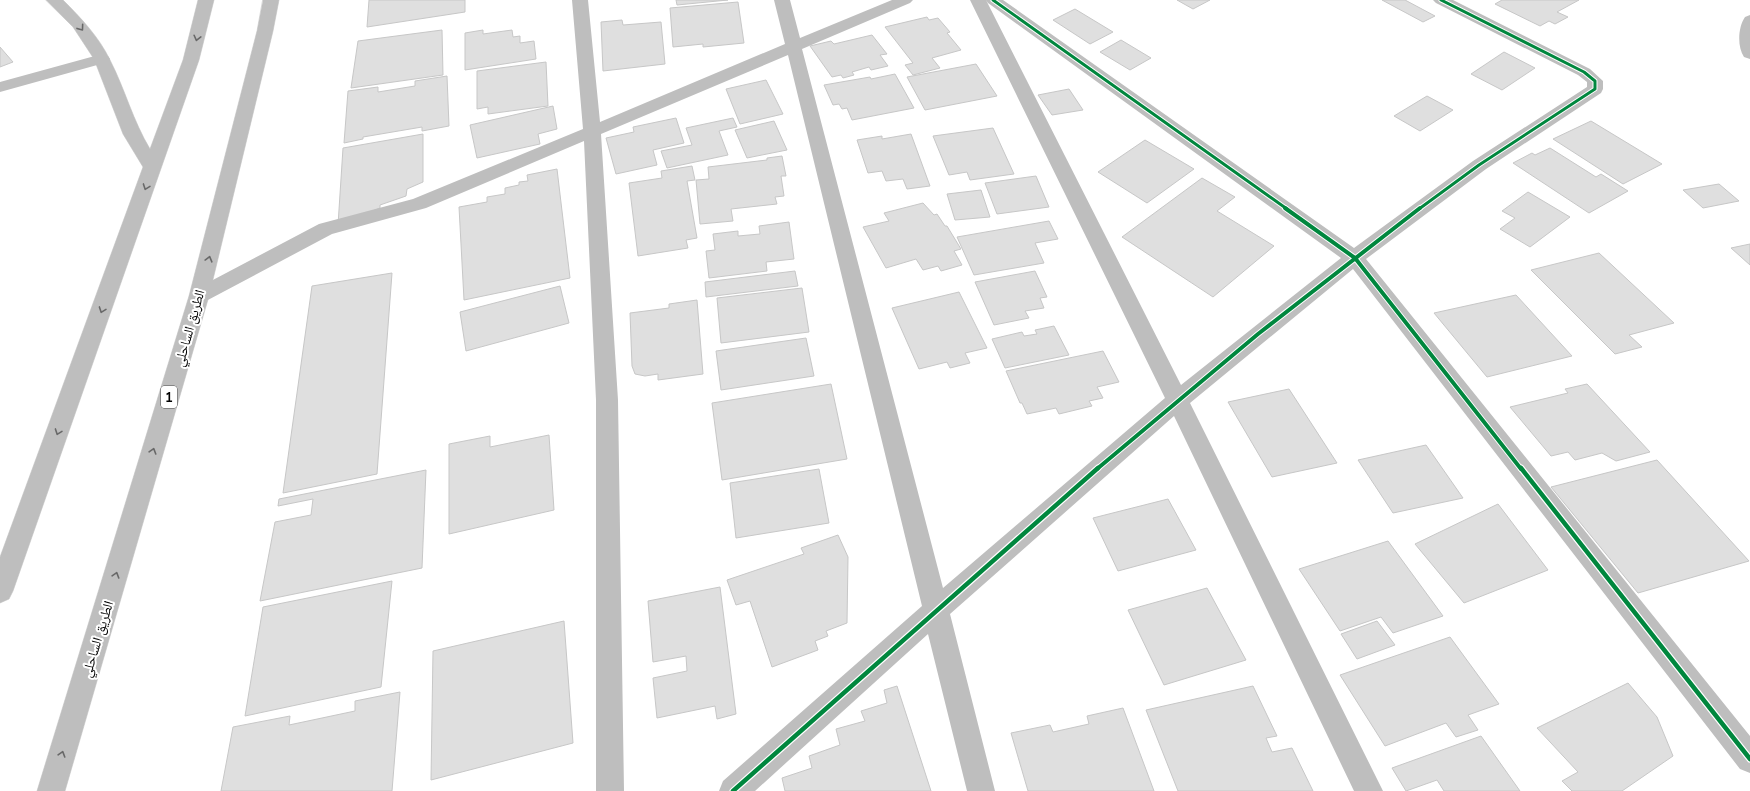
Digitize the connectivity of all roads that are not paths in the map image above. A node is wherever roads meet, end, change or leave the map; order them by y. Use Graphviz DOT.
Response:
graph roads {
  1 [pos="54,0"];
  2 [pos="206,0"];
  3 [pos="272,0"];
  4 [pos="580,0"];
  5 [pos="782,0"];
  6 [pos="905,0"];
  7 [pos="978,0"];
  8 [pos="993,0"];
  9 [pos="1441,0"];
  10 [pos="1750,20"];
  11 [pos="794,47"];
  12 [pos="1750,54"];
  13 [pos="102,59"];
  14 [pos="0,88"];
  15 [pos="592,131"];
  16 [pos="153,168"];
  17 [pos="1355,258"];
  18 [pos="199,296"];
  19 [pos="1177,400"];
  20 [pos="0,591"];
  21 [pos="936,610"];
  22 [pos="1750,759"];
  23 [pos="51,791"];
  24 [pos="610,791"];
  25 [pos="733,791"];
  26 [pos="981,791"];
  27 [pos="1369,791"];
  1 -- 13 [label="main road, one-way"];
  2 -- 16 [label="main road, one-way"];
  18 -- 3 [label="main road, الطريق الساحلي / 1, one-way"];
  4 -- 15 [label="main road"];
  5 -- 11 [label="main road"];
  6 -- 11 [label="main road"];
  7 -- 19 [label="main road"];
  8 -- 17 [label="main road"];
  9 -- 17 [label="main road"];
  10 -- 12 [label="main road"];
  11 -- 15 [label="main road"];
  11 -- 21 [label="main road"];
  13 -- 14 [label="main road"];
  13 -- 16 [label="main road"];
  15 -- 18 [label="main road"];
  15 -- 24 [label="main road"];
  16 -- 20 [label="main road, one-way"];
  17 -- 19 [label="main road"];
  17 -- 22 [label="main road"];
  23 -- 18 [label="main road, الطريق الساحلي / 1, one-way"];
  19 -- 21 [label="main road"];
  19 -- 27 [label="main road"];
  21 -- 25 [label="main road"];
  21 -- 26 [label="main road"];
}
